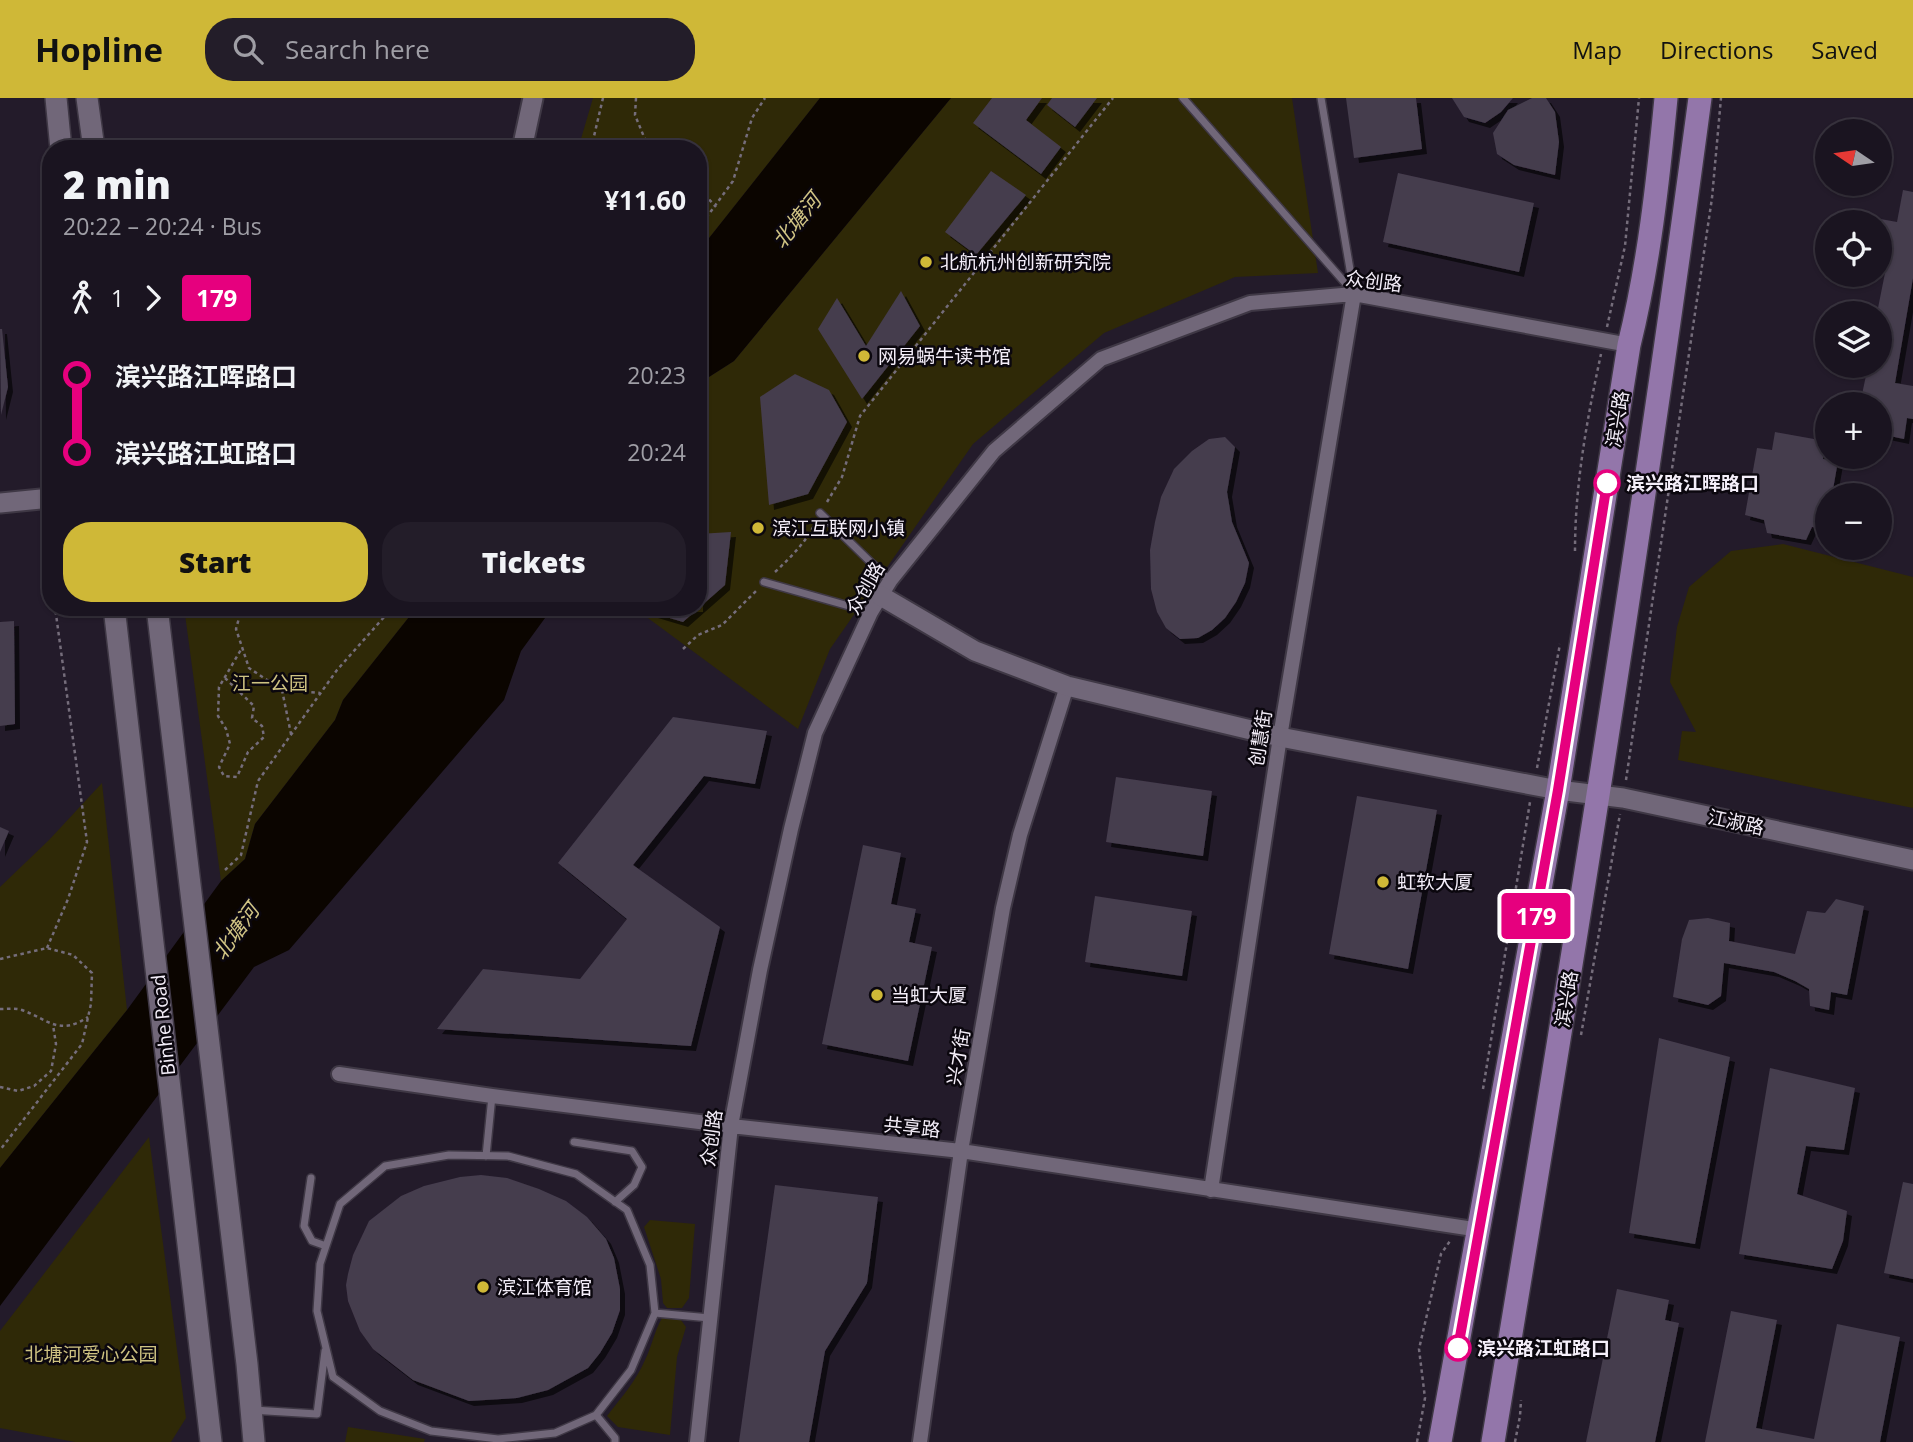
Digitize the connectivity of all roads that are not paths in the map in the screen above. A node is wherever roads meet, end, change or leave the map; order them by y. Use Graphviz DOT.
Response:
graph roads {
  1 [pos="56,98"];
  2 [pos="87,98"];
  3 [pos="533,98"];
  4 [pos="1184,98"];
  5 [pos="1321,98"];
  6 [pos="1666,98"];
  7 [pos="1700,98"];
  8 [pos="60,140"];
  9 [pos="93,140"];
  10 [pos="524,140"];
  11 [pos="1354,294"];
  12 [pos="1629,345"];
  13 [pos="42,499"];
  14 [pos="0,503"];
  15 [pos="820,513"];
  16 [pos="764,582"];
  17 [pos="881,596"];
  18 [pos="115,616"];
  19 [pos="158,616"];
  20 [pos="1067,686"];
  21 [pos="1280,737"];
  22 [pos="1558,790"];
  23 [pos="1599,795"];
  24 [pos="1913,860"];
  25 [pos="339,1073"];
  26 [pos="492,1096"];
  27 [pos="731,1126"];
  28 [pos="574,1142"];
  29 [pos="961,1151"];
  30 [pos="486,1156"];
  31 [pos="311,1178"];
  32 [pos="1211,1190"];
  33 [pos="615,1202"];
  34 [pos="1480,1230"];
  35 [pos="326,1246"];
  36 [pos="655,1313"];
  37 [pos="710,1318"];
  38 [pos="325,1346"];
  39 [pos="251,1410"];
  40 [pos="596,1415"];
  41 [pos="469,1439"];
  42 [pos="211,1442"];
  43 [pos="254,1442"];
  44 [pos="615,1442"];
  45 [pos="697,1442"];
  46 [pos="920,1442"];
  47 [pos="1440,1442"];
  48 [pos="1493,1442"];
  1 -- 8 [label="main road"];
  2 -- 9 [label="main road"];
  3 -- 10 [label="street"];
  4 -- 11 [label="lane"];
  5 -- 11 [label="lane"];
  6 -- 12 [label="main road, 滨兴路"];
  7 -- 23 [label="main road, 滨兴路"];
  11 -- 12 [label="street, 众创路"];
  11 -- 17 [label="street, 众创路"];
  11 -- 21 [label="street, 创慧街"];
  12 -- 22 [label="main road, 滨兴路"];
  13 -- 14 [label="street"];
  15 -- 17 [label="lane"];
  16 -- 17 [label="lane"];
  17 -- 20 [label="street, 江淑路"];
  17 -- 27 [label="street, 众创路"];
  18 -- 42 [label="main road, Binhe Road"];
  19 -- 39 [label="main road"];
  20 -- 21 [label="street, 江淑路"];
  20 -- 29 [label="street, 兴才街"];
  21 -- 22 [label="street, 江淑路"];
  21 -- 32 [label="street, 创慧街"];
  22 -- 23 [label="street, 江淑路"];
  22 -- 34 [label="main road, 滨兴路"];
  23 -- 24 [label="street, 江淑路"];
  23 -- 48 [label="main road, 滨兴路"];
  25 -- 26 [label="street, 共享路"];
  26 -- 27 [label="street, 共享路"];
  26 -- 30 [label="lane"];
  27 -- 29 [label="street, 共享路"];
  27 -- 37 [label="street, 众创路"];
  28 -- 33 [label="lane"];
  29 -- 32 [label="street, 共享路"];
  29 -- 46 [label="street, 兴才街"];
  30 -- 33 [label="lane"];
  30 -- 35 [label="lane"];
  31 -- 35 [label="lane"];
  32 -- 34 [label="street, 共享路"];
  33 -- 36 [label="lane"];
  34 -- 47 [label="main road, 滨兴路"];
  35 -- 38 [label="lane"];
  36 -- 37 [label="lane"];
  36 -- 40 [label="lane"];
  37 -- 45 [label="street, 众创路"];
  38 -- 39 [label="lane"];
  38 -- 41 [label="lane"];
  39 -- 43 [label="main road"];
  40 -- 41 [label="lane"];
  40 -- 44 [label="lane"];
}
